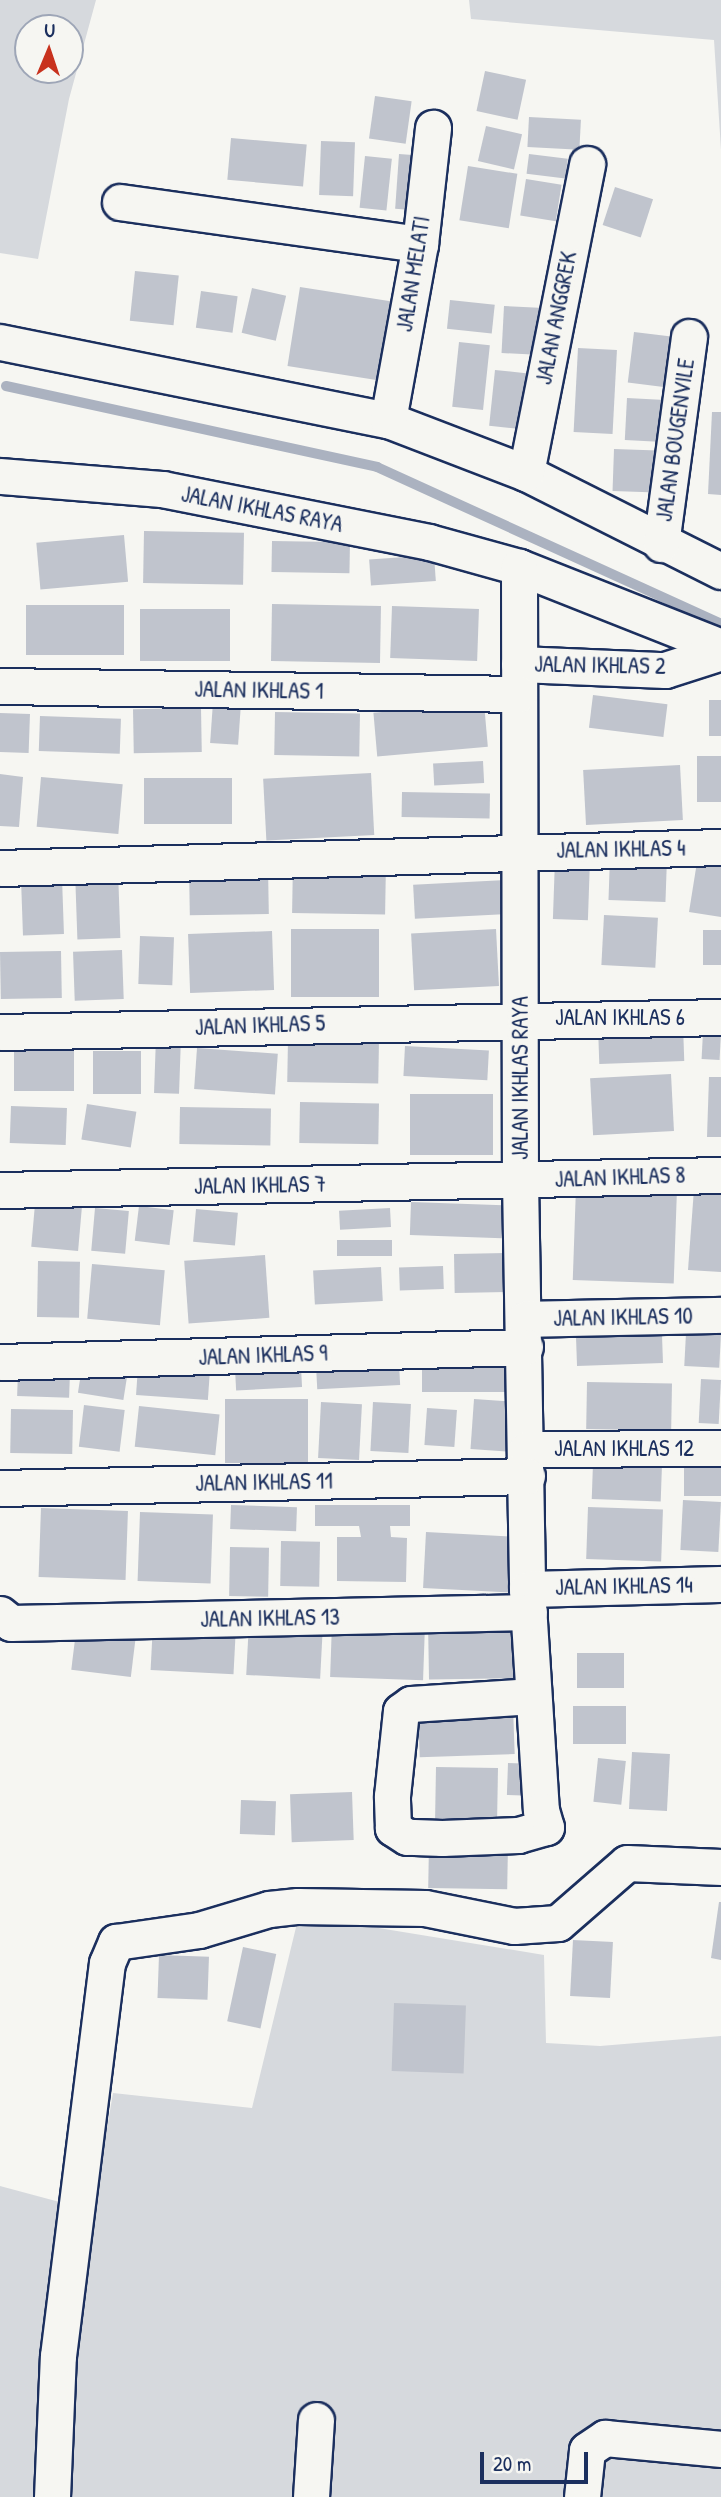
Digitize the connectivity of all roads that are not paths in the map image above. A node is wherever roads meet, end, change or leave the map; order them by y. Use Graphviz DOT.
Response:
graph roads {
  1 [pos="433,128"];
  2 [pos="587,163"];
  3 [pos="120,201"];
  4 [pos="420,244"];
  5 [pos="689,337"];
  6 [pos="0,342"];
  7 [pos="388,420"];
  8 [pos="526,473"];
  9 [pos="0,477"];
  10 [pos="660,544"];
  11 [pos="519,567"];
  12 [pos="721,571"];
  13 [pos="721,649"];
  14 [pos="519,679"];
  15 [pos="0,686"];
  16 [pos="721,847"];
  17 [pos="521,851"];
  18 [pos="0,868"];
  19 [pos="721,1017"];
  20 [pos="519,1018"];
  21 [pos="0,1032"];
  22 [pos="721,1175"];
  23 [pos="520,1180"];
  24 [pos="0,1190"];
  25 [pos="721,1315"];
  26 [pos="525,1333"];
  27 [pos="0,1362"];
  28 [pos="721,1448"];
  29 [pos="527,1463"];
  30 [pos="0,1488"];
  31 [pos="721,1584"];
  32 [pos="528,1600"];
  33 [pos="6,1619"];
  34 [pos="533,1696"];
  35 [pos="721,1867"];
  36 [pos="316,2420"];
  37 [pos="721,2449"];
  38 [pos="52,2497"];
  39 [pos="310,2497"];
  40 [pos="582,2497"];
  1 -- 4 [label="street, JALAN MELATI"];
  2 -- 8 [label="street, JALAN ANGGREK"];
  3 -- 4 [label="street"];
  4 -- 7 [label="street, JALAN MELATI"];
  5 -- 10 [label="street, JALAN BOUGENVILE"];
  6 -- 7 [label="street"];
  7 -- 8 [label="street"];
  8 -- 10 [label="street"];
  9 -- 11 [label="street, JALAN IKHLAS RAYA"];
  10 -- 12 [label="street"];
  11 -- 13 [label="street, JALAN IKHLAS RAYA"];
  11 -- 14 [label="street, JALAN IKHLAS RAYA"];
  13 -- 14 [label="street, JALAN IKHLAS 2"];
  14 -- 15 [label="street, JALAN IKHLAS 1"];
  14 -- 17 [label="street, JALAN IKHLAS RAYA"];
  16 -- 17 [label="street, JALAN IKHLAS 4"];
  17 -- 18 [label="street, JALAN IKHLAS 4"];
  17 -- 20 [label="street, JALAN IKHLAS RAYA"];
  19 -- 20 [label="street, JALAN IKHLAS 6"];
  20 -- 21 [label="street, JALAN IKHLAS 5"];
  20 -- 23 [label="street, JALAN IKHLAS RAYA"];
  22 -- 23 [label="street, JALAN IKHLAS 8"];
  23 -- 24 [label="street, JALAN IKHLAS 7"];
  23 -- 26 [label="street, JALAN IKHLAS RAYA"];
  25 -- 26 [label="street, JALAN IKHLAS 10"];
  26 -- 27 [label="street, JALAN IKHLAS 9"];
  26 -- 29 [label="street, JALAN IKHLAS RAYA"];
  28 -- 29 [label="street, JALAN IKHLAS 12"];
  29 -- 30 [label="street, JALAN IKHLAS 11"];
  29 -- 32 [label="street, JALAN IKHLAS RAYA"];
  31 -- 32 [label="street, JALAN IKHLAS 14"];
  32 -- 33 [label="street, JALAN IKHLAS 13"];
  32 -- 34 [label="street, JALAN IKHLAS RAYA"];
  34 -- 34 [label="street, JALAN IKHLAS RAYA"];
  35 -- 38 [label="street"];
  36 -- 39 [label="street"];
  37 -- 40 [label="street"];
}
